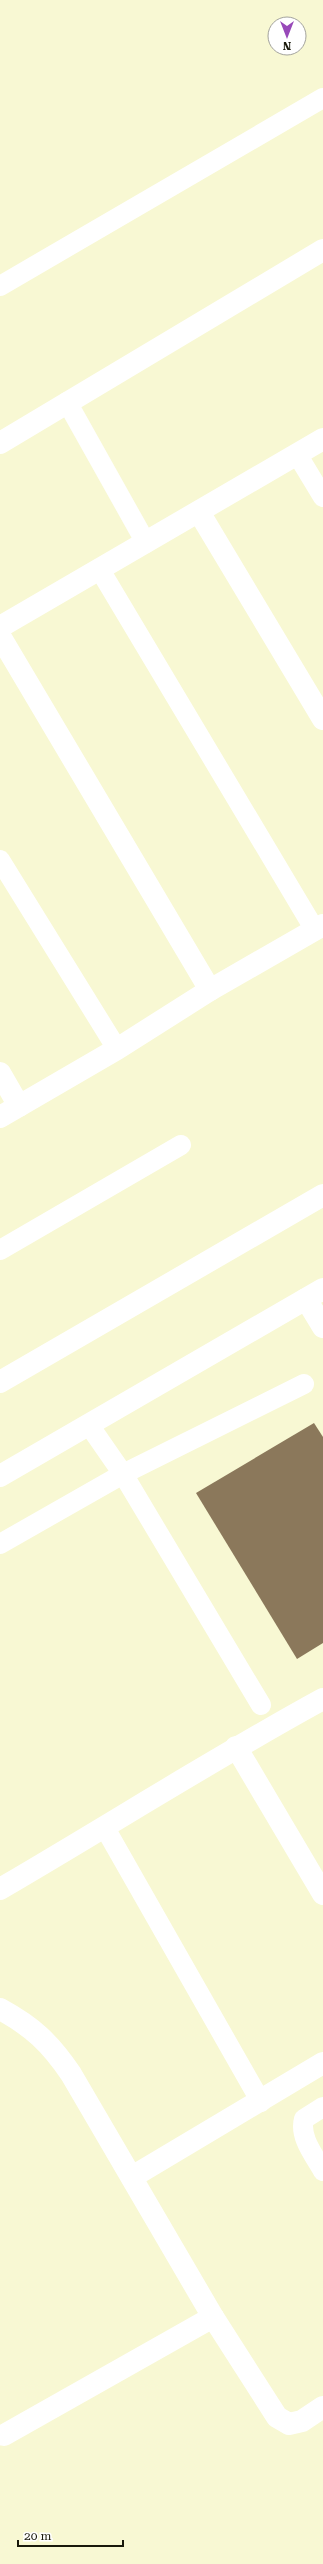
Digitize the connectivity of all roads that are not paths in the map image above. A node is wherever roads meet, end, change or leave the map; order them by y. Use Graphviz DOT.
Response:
graph roads {
  1 [pos="323,98"];
  2 [pos="323,250"];
  3 [pos="0,286"];
  4 [pos="67,402"];
  5 [pos="323,439"];
  6 [pos="0,443"];
  7 [pos="297,454"];
  8 [pos="323,498"];
  9 [pos="199,512"];
  10 [pos="146,543"];
  11 [pos="100,570"];
  12 [pos="0,628"];
  13 [pos="0,636"];
  14 [pos="323,719"];
  15 [pos="0,860"];
  16 [pos="319,928"];
  17 [pos="210,990"];
  18 [pos="117,1049"];
  19 [pos="0,1073"];
  20 [pos="20,1106"];
  21 [pos="0,1118"];
  22 [pos="181,1145"];
  23 [pos="323,1195"];
  24 [pos="0,1250"];
  25 [pos="315,1294"];
  26 [pos="323,1327"];
  27 [pos="0,1382"];
  28 [pos="304,1384"];
  29 [pos="89,1425"];
  30 [pos="123,1474"];
  31 [pos="0,1476"];
  32 [pos="0,1544"];
  33 [pos="323,1699"];
  34 [pos="261,1705"];
  35 [pos="236,1747"];
  36 [pos="105,1828"];
  37 [pos="0,1889"];
  38 [pos="323,1894"];
  39 [pos="0,2009"];
  40 [pos="323,2063"];
  41 [pos="261,2102"];
  42 [pos="323,2107"];
  43 [pos="323,2171"];
  44 [pos="132,2177"];
  45 [pos="213,2317"];
  46 [pos="323,2407"];
  47 [pos="4,2435"];
  1 -- 3 [label="lane"];
  2 -- 4 [label="street"];
  4 -- 6 [label="street"];
  4 -- 10 [label="lane"];
  5 -- 7 [label="street"];
  7 -- 8 [label="lane"];
  7 -- 9 [label="street"];
  9 -- 10 [label="street"];
  9 -- 14 [label="street"];
  10 -- 11 [label="street"];
  11 -- 12 [label="street"];
  11 -- 16 [label="lane"];
  13 -- 17 [label="street"];
  15 -- 18 [label="lane"];
  16 -- 17 [label="street"];
  17 -- 18 [label="street"];
  18 -- 20 [label="street"];
  19 -- 20 [label="street"];
  20 -- 21 [label="street"];
  22 -- 24 [label="lane"];
  23 -- 27 [label="street"];
  25 -- 26 [label="street"];
  25 -- 29 [label="street"];
  28 -- 30 [label="lane"];
  29 -- 30 [label="lane"];
  29 -- 31 [label="street"];
  30 -- 32 [label="lane"];
  30 -- 34 [label="lane"];
  33 -- 35 [label="street"];
  35 -- 36 [label="street"];
  35 -- 38 [label="street"];
  36 -- 37 [label="street"];
  36 -- 41 [label="lane"];
  39 -- 44 [label="street"];
  40 -- 41 [label="street"];
  41 -- 44 [label="street"];
  42 -- 43 [label="lane"];
  44 -- 45 [label="street"];
  45 -- 46 [label="street"];
  45 -- 47 [label="street"];
}
